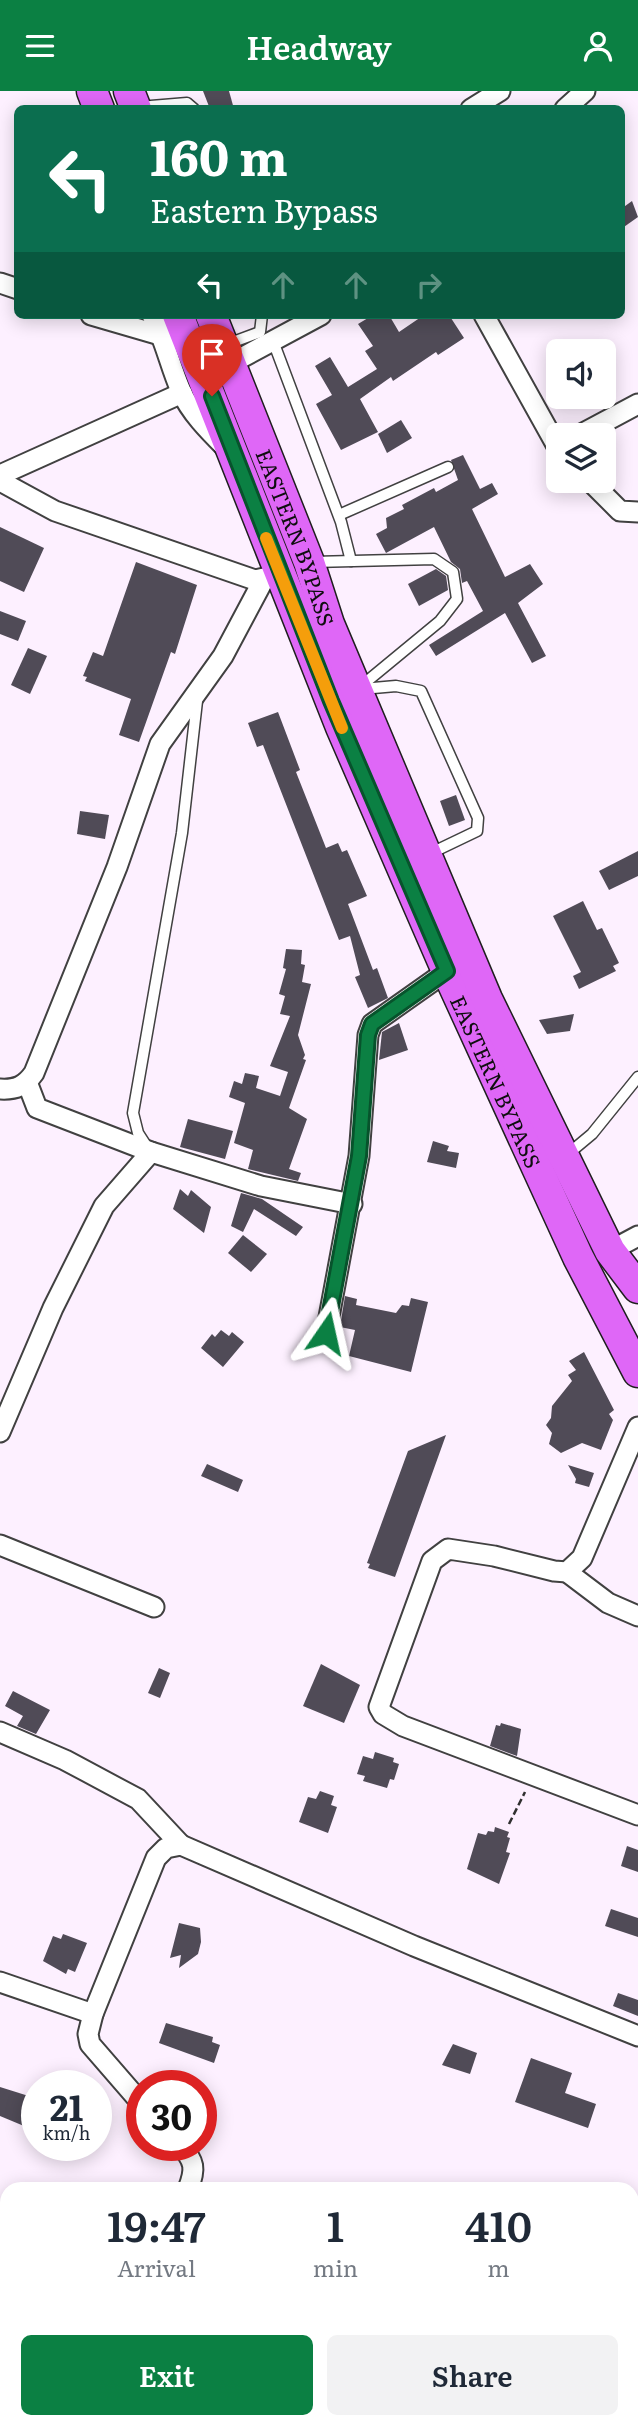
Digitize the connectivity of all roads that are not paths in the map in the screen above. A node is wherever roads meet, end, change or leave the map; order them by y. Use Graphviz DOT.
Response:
graph roads {
  1 [pos="170,91"];
  2 [pos="585,91"];
  3 [pos="496,92"];
  4 [pos="133,102"];
  5 [pos="175,103"];
  6 [pos="189,105"];
  7 [pos="477,105"];
  8 [pos="569,105"];
  9 [pos="114,319"];
  10 [pos="158,319"];
  11 [pos="212,319"];
  12 [pos="262,319"];
  13 [pos="314,319"];
  14 [pos="486,319"];
  15 [pos="176,330"];
  16 [pos="273,341"];
  17 [pos="225,356"];
  18 [pos="182,393"];
  19 [pos="638,404"];
  20 [pos="602,423"];
  21 [pos="546,426"];
  22 [pos="237,459"];
  23 [pos="448,467"];
  24 [pos="0,475"];
  25 [pos="0,481"];
  26 [pos="602,493"];
  27 [pos="638,512"];
  28 [pos="339,515"];
  29 [pos="351,561"];
  30 [pos="309,562"];
  31 [pos="272,576"];
  32 [pos="198,687"];
  33 [pos="358,689"];
  34 [pos="427,855"];
  35 [pos="447,971"];
  36 [pos="638,1077"];
  37 [pos="27,1082"];
  38 [pos="0,1089"];
  39 [pos="151,1152"];
  40 [pos="564,1157"];
  41 [pos="352,1204"];
  42 [pos="638,1236"];
  43 [pos="610,1251"];
  44 [pos="638,1288"];
  45 [pos="326,1333"];
  46 [pos="638,1372"];
  47 [pos="638,1427"];
  48 [pos="0,1430"];
  49 [pos="0,1545"];
  50 [pos="567,1572"];
  51 [pos="154,1607"];
  52 [pos="638,1616"];
  53 [pos="0,1732"];
  54 [pos="638,1815"];
  55 [pos="181,1845"];
  56 [pos="0,1982"];
  57 [pos="93,2014"];
  58 [pos="638,2036"];
  59 [pos="126,2086"];
  60 [pos="193,2161"];
  61 [pos="190,2182"];
  1 -- 5 [label="lane"];
  2 -- 8 [label="street"];
  3 -- 7 [label="street"];
  4 -- 5 [label="lane"];
  5 -- 6 [label="lane"];
  9 -- 15 [label="street"];
  10 -- 15 [label="street"];
  11 -- 17 [label="main road, EASTERN BYPASS"];
  12 -- 17 [label="lane"];
  13 -- 16 [label="street"];
  14 -- 21 [label="street"];
  15 -- 18 [label="street"];
  15 -- 22 [label="main road, EASTERN BYPASS"];
  16 -- 17 [label="street"];
  16 -- 28 [label="lane"];
  17 -- 30 [label="main road, EASTERN BYPASS"];
  18 -- 22 [label="street"];
  18 -- 24 [label="street"];
  19 -- 20 [label="street"];
  22 -- 31 [label="main road, EASTERN BYPASS"];
  23 -- 28 [label="lane"];
  25 -- 31 [label="street"];
  26 -- 27 [label="street"];
  28 -- 29 [label="lane"];
  29 -- 30 [label="lane"];
  29 -- 33 [label="lane"];
  30 -- 33 [label="main road, EASTERN BYPASS"];
  31 -- 32 [label="street"];
  31 -- 35 [label="main road, EASTERN BYPASS"];
  32 -- 37 [label="street"];
  32 -- 39 [label="lane"];
  33 -- 34 [label="main road, EASTERN BYPASS"];
  33 -- 34 [label="lane"];
  34 -- 40 [label="main road, EASTERN BYPASS"];
  35 -- 41 [label="street"];
  35 -- 46 [label="main road, EASTERN BYPASS"];
  36 -- 40 [label="lane"];
  37 -- 38 [label="street"];
  37 -- 39 [label="street"];
  39 -- 41 [label="street"];
  39 -- 48 [label="street"];
  40 -- 43 [label="main road, EASTERN BYPASS"];
  41 -- 45 [label="street"];
  42 -- 43 [label="street"];
  43 -- 44 [label="main road, EASTERN BYPASS"];
  47 -- 50 [label="street"];
  49 -- 51 [label="street"];
  50 -- 52 [label="street"];
  50 -- 54 [label="street"];
  53 -- 55 [label="street"];
  55 -- 57 [label="street"];
  55 -- 58 [label="street"];
  56 -- 57 [label="street"];
  57 -- 59 [label="street"];
  60 -- 61 [label="street"];
}
